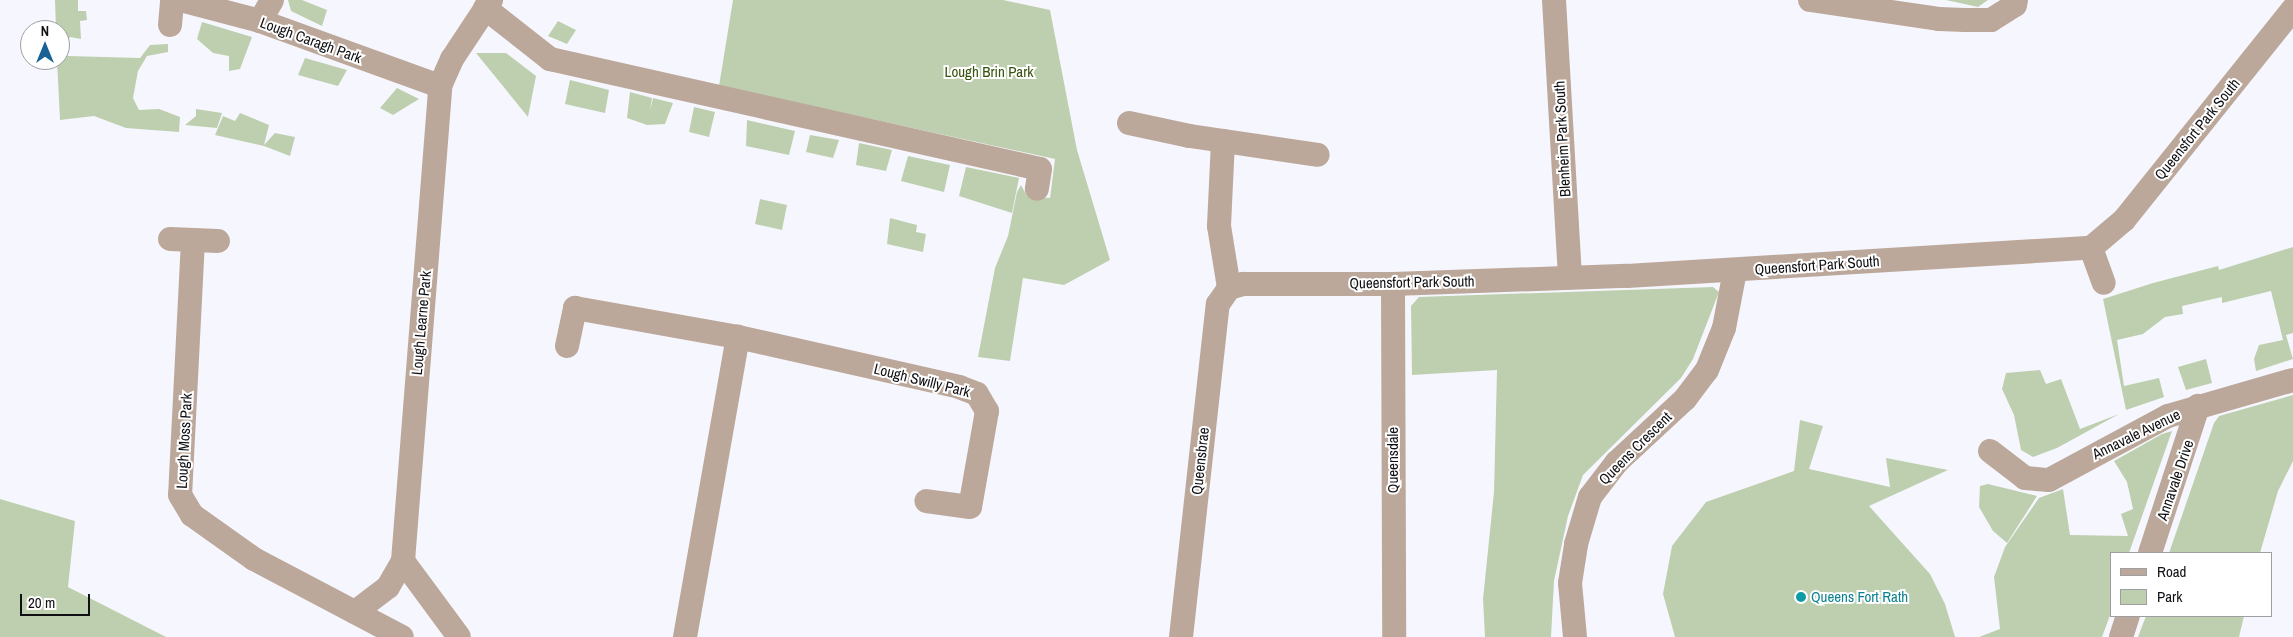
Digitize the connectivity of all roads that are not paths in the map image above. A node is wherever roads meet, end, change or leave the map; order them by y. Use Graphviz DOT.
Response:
graph roads {
  1 [pos="172,0"];
  2 [pos="180,0"];
  3 [pos="272,0"];
  4 [pos="1554,0"];
  5 [pos="1810,0"];
  6 [pos="2016,0"];
  7 [pos="488,4"];
  8 [pos="2293,9"];
  9 [pos="260,21"];
  10 [pos="170,25"];
  11 [pos="440,86"];
  12 [pos="1129,123"];
  13 [pos="1223,141"];
  14 [pos="1318,155"];
  15 [pos="1037,189"];
  16 [pos="170,239"];
  17 [pos="194,240"];
  18 [pos="218,241"];
  19 [pos="2091,248"];
  20 [pos="1735,271"];
  21 [pos="1570,278"];
  22 [pos="2104,283"];
  23 [pos="1393,284"];
  24 [pos="1229,288"];
  25 [pos="738,337"];
  26 [pos="567,346"];
  27 [pos="2293,380"];
  28 [pos="2198,406"];
  29 [pos="1990,451"];
  30 [pos="926,501"];
  31 [pos="2150,552"];
  32 [pos="403,561"];
  33 [pos="355,612"];
  34 [pos="402,637"];
  35 [pos="459,637"];
  36 [pos="685,637"];
  37 [pos="1181,637"];
  38 [pos="1394,637"];
  39 [pos="1575,637"];
  1 -- 10 [label="street"];
  2 -- 9 [label="street, Lough Caragh Park"];
  3 -- 9 [label="street"];
  4 -- 21 [label="street, Blenheim Park South"];
  5 -- 6 [label="street"];
  7 -- 11 [label="street, Lough Learne Park"];
  7 -- 15 [label="street"];
  8 -- 19 [label="street, Queensfort Park South"];
  9 -- 11 [label="street, Lough Caragh Park"];
  11 -- 32 [label="street, Lough Learne Park"];
  12 -- 13 [label="street"];
  13 -- 14 [label="street"];
  13 -- 24 [label="street"];
  16 -- 17 [label="street"];
  17 -- 18 [label="street"];
  17 -- 33 [label="street, Lough Moss Park"];
  19 -- 20 [label="street, Queensfort Park South"];
  19 -- 22 [label="street"];
  20 -- 21 [label="street, Queensfort Park South"];
  20 -- 39 [label="street, Queens Crescent"];
  21 -- 23 [label="street, Queensfort Park South"];
  23 -- 24 [label="street, Queensfort Park South"];
  23 -- 38 [label="street, Queensdale"];
  24 -- 37 [label="street, Queensbrae"];
  25 -- 26 [label="street, Lough Swilly Park"];
  25 -- 30 [label="street, Lough Swilly Park"];
  25 -- 36 [label="street"];
  27 -- 28 [label="street, Annavale Avenue"];
  28 -- 29 [label="street, Annavale Avenue"];
  28 -- 31 [label="street, Annavale Drive"];
  32 -- 33 [label="street, Lough Learne Park"];
  32 -- 35 [label="street"];
  33 -- 34 [label="street, Lough Moss Park"];
}
